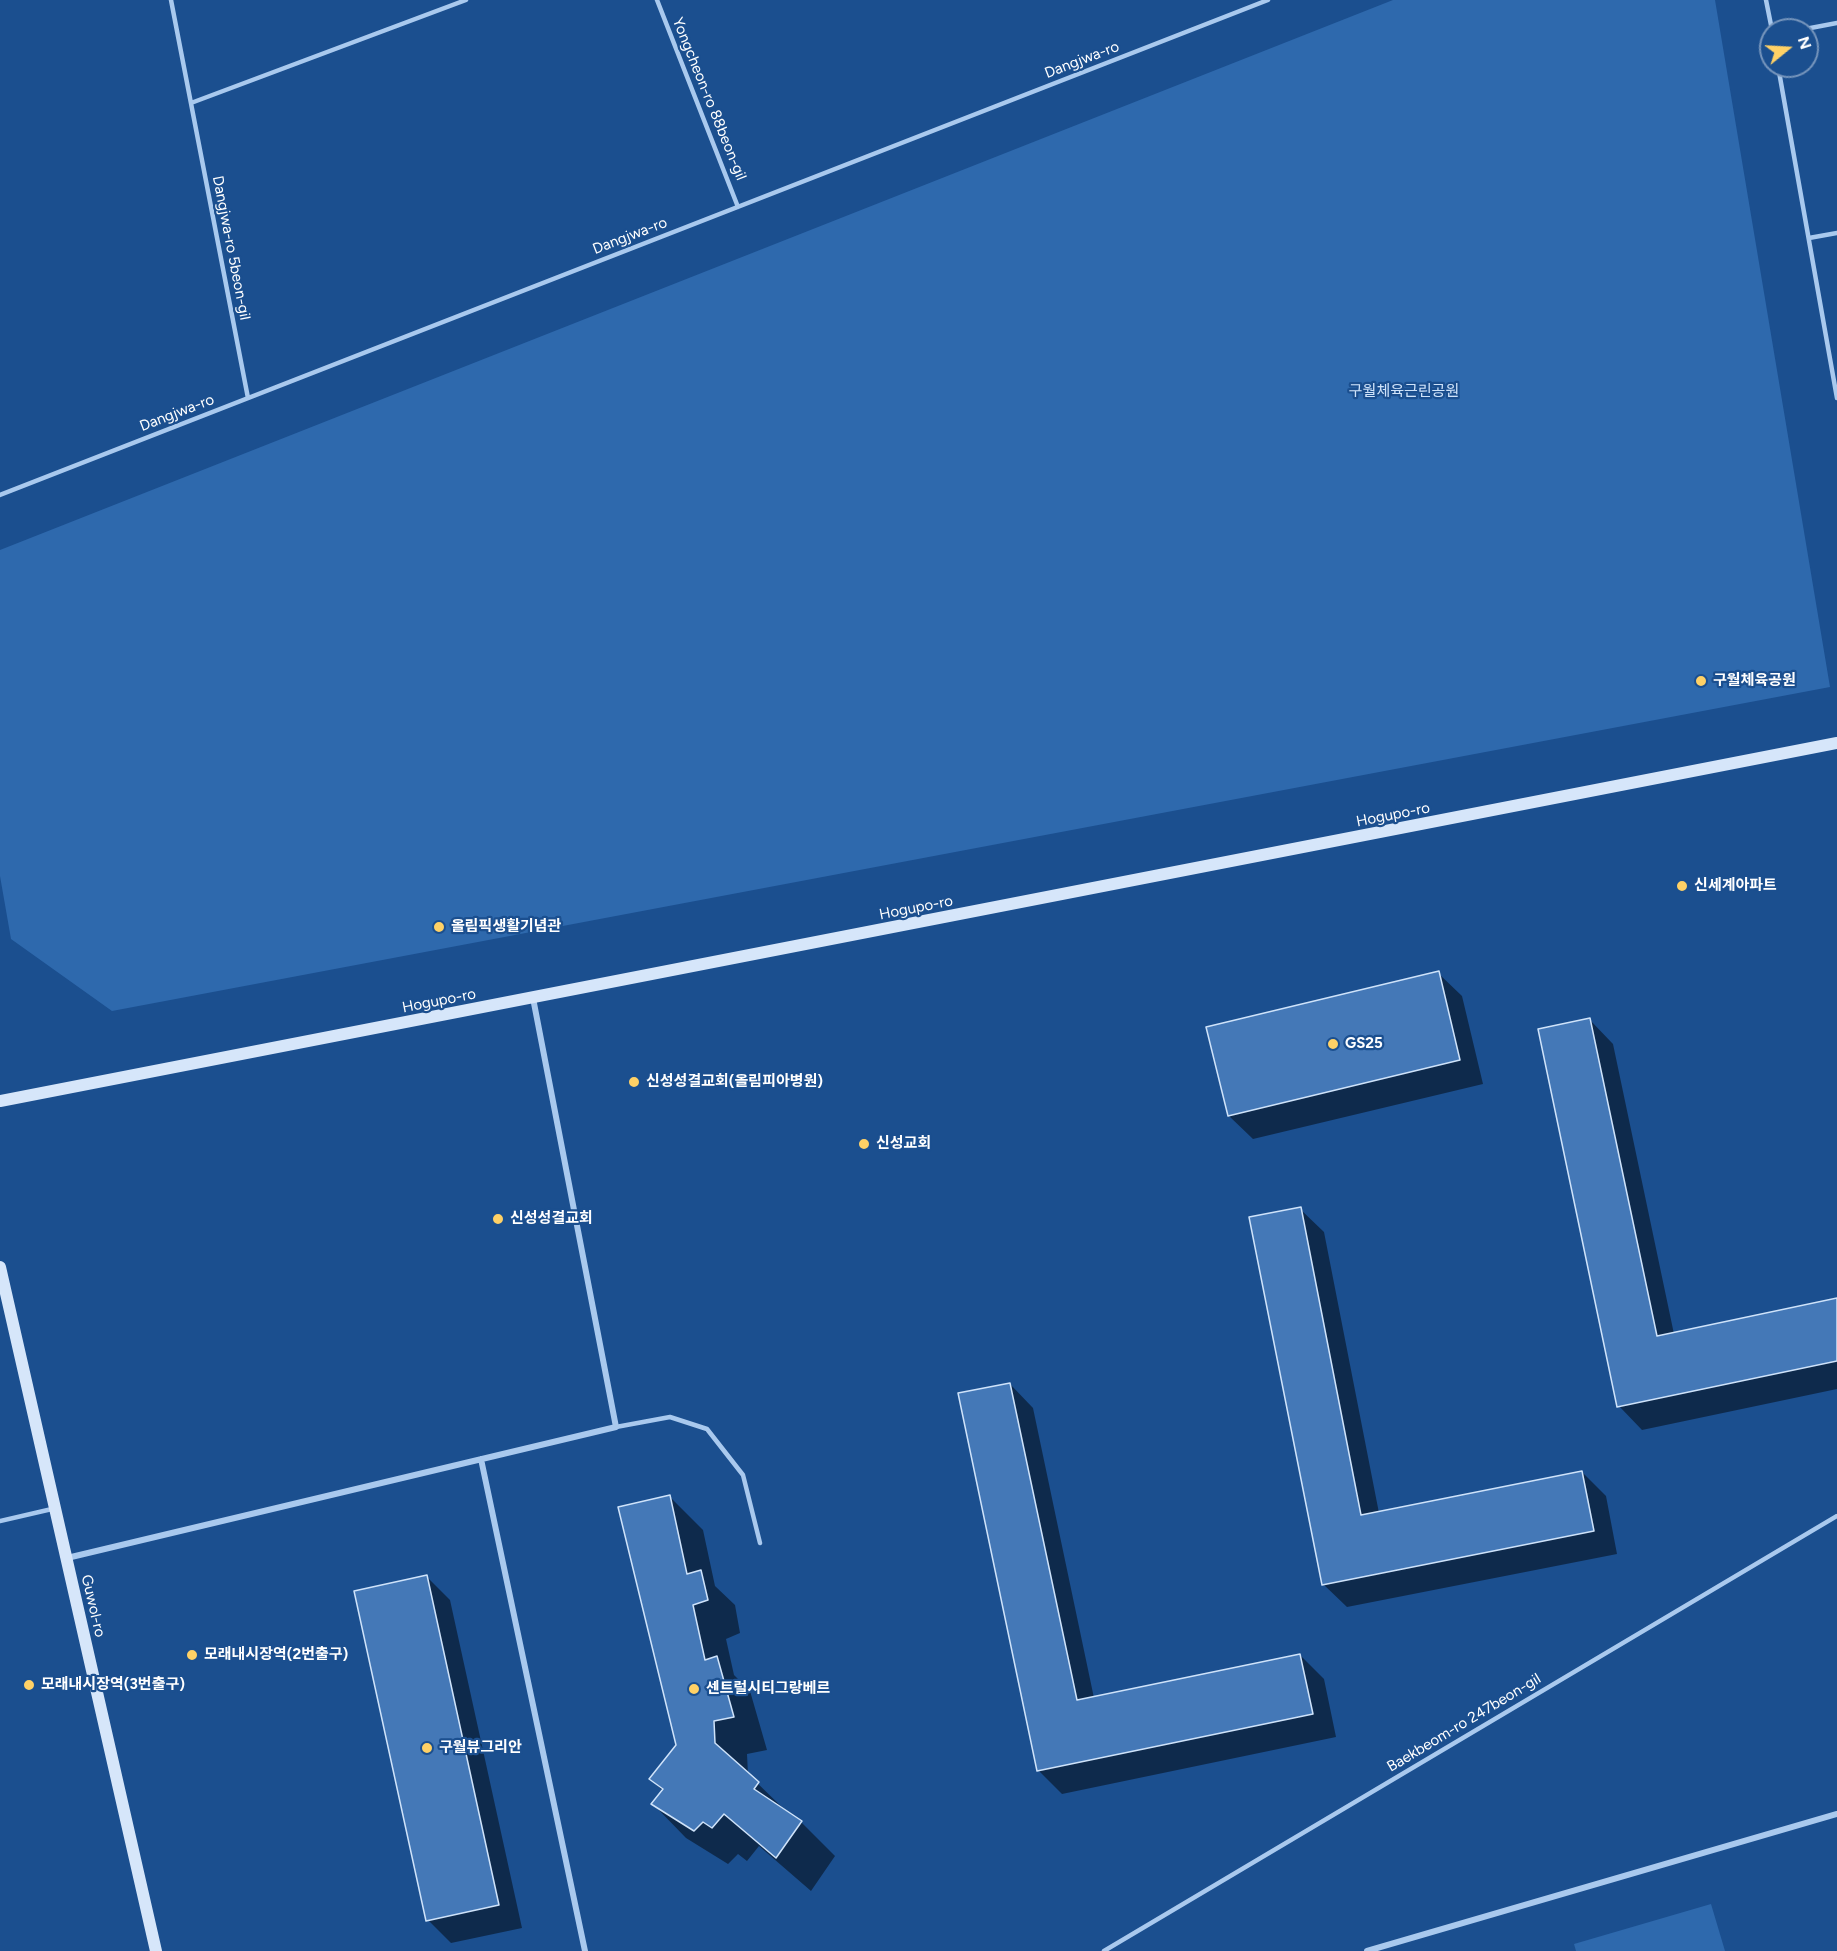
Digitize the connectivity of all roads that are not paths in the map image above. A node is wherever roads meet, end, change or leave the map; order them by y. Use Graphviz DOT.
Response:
graph roads {
  1 [pos="171,0"];
  2 [pos="466,0"];
  3 [pos="657,0"];
  4 [pos="1268,0"];
  5 [pos="1766,0"];
  6 [pos="1770,18"];
  7 [pos="1837,23"];
  8 [pos="1819,26"];
  9 [pos="1780,78"];
  10 [pos="191,103"];
  11 [pos="738,207"];
  12 [pos="1837,233"];
  13 [pos="1809,238"];
  14 [pos="248,398"];
  15 [pos="1837,398"];
  16 [pos="0,495"];
  17 [pos="1837,743"];
  18 [pos="533,998"];
  19 [pos="0,1101"];
  20 [pos="0,1267"];
  21 [pos="616,1427"];
  22 [pos="481,1460"];
  23 [pos="55,1508"];
  24 [pos="1837,1516"];
  25 [pos="0,1521"];
  26 [pos="760,1543"];
  27 [pos="67,1558"];
  28 [pos="1837,1814"];
  29 [pos="156,1951"];
  30 [pos="585,1951"];
  31 [pos="1104,1951"];
  32 [pos="1367,1951"];
  1 -- 10 [label="lane, Dangjwa-ro 5beon-gil"];
  2 -- 10 [label="lane"];
  3 -- 11 [label="lane, Yongcheon-ro 88beon-gil"];
  4 -- 11 [label="lane, Dangjwa-ro"];
  5 -- 6 [label="lane"];
  7 -- 8 [label="lane"];
  9 -- 13 [label="lane"];
  10 -- 14 [label="lane, Dangjwa-ro 5beon-gil"];
  11 -- 14 [label="lane, Dangjwa-ro"];
  12 -- 13 [label="lane"];
  13 -- 15 [label="lane"];
  14 -- 16 [label="lane, Dangjwa-ro"];
  17 -- 18 [label="main road, Hogupo-ro"];
  18 -- 19 [label="main road, Hogupo-ro"];
  18 -- 21 [label="street"];
  20 -- 23 [label="main road, Guwol-ro"];
  21 -- 22 [label="street"];
  21 -- 26 [label="lane"];
  22 -- 27 [label="street"];
  22 -- 30 [label="street"];
  23 -- 25 [label="lane"];
  23 -- 27 [label="main road, Guwol-ro"];
  24 -- 31 [label="lane, Baekbeom-ro 247beon-gil"];
  27 -- 29 [label="main road, Guwol-ro"];
  28 -- 32 [label="street"];
}
